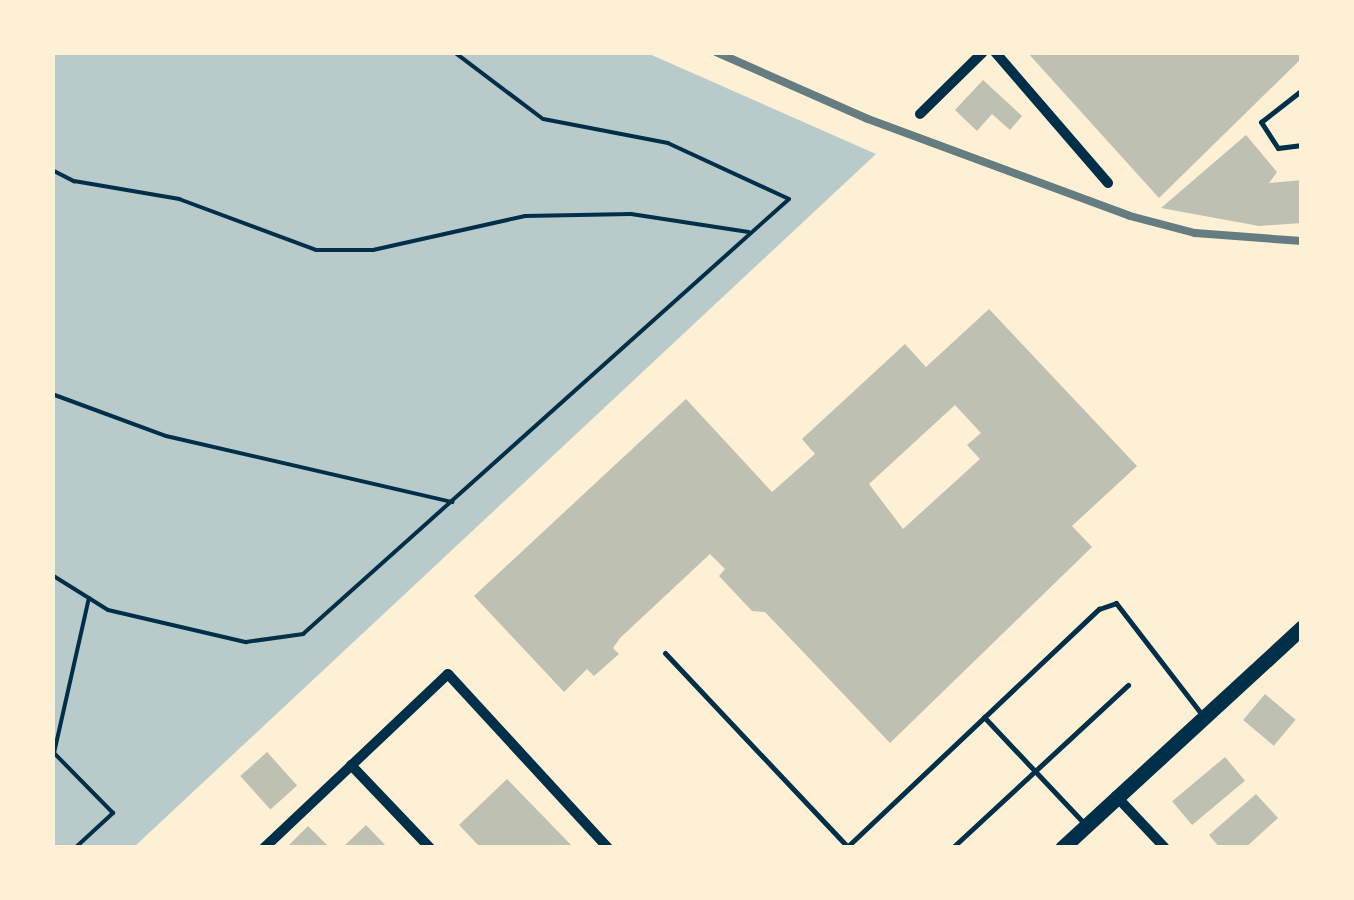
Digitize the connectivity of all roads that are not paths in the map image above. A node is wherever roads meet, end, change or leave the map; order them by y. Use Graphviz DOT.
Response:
graph roads {
  1 [pos="983,52"];
  2 [pos="995,52"];
  3 [pos="1302,90"];
  4 [pos="920,114"];
  5 [pos="1302,144"];
  6 [pos="1108,183"];
  7 [pos="1302,627"];
  8 [pos="664,654"];
  9 [pos="1128,685"];
  10 [pos="1203,717"];
  11 [pos="984,718"];
  12 [pos="352,765"];
  13 [pos="1035,771"];
  14 [pos="1116,796"];
  15 [pos="1086,824"];
  16 [pos="848,847"];
  17 [pos="264,848"];
  18 [pos="430,848"];
  19 [pos="608,848"];
  20 [pos="952,848"];
  21 [pos="1062,848"];
  22 [pos="1165,848"];
  1 -- 4 [label="street"];
  2 -- 6 [label="street"];
  3 -- 5 [label="lane"];
  7 -- 10 [label="main road"];
  8 -- 16 [label="lane"];
  9 -- 13 [label="lane"];
  10 -- 11 [label="lane"];
  10 -- 14 [label="main road"];
  11 -- 13 [label="lane"];
  11 -- 16 [label="lane"];
  12 -- 17 [label="street"];
  12 -- 18 [label="street"];
  12 -- 19 [label="street"];
  13 -- 15 [label="lane"];
  13 -- 20 [label="lane"];
  14 -- 15 [label="main road"];
  14 -- 22 [label="street"];
  15 -- 21 [label="main road"];
}
